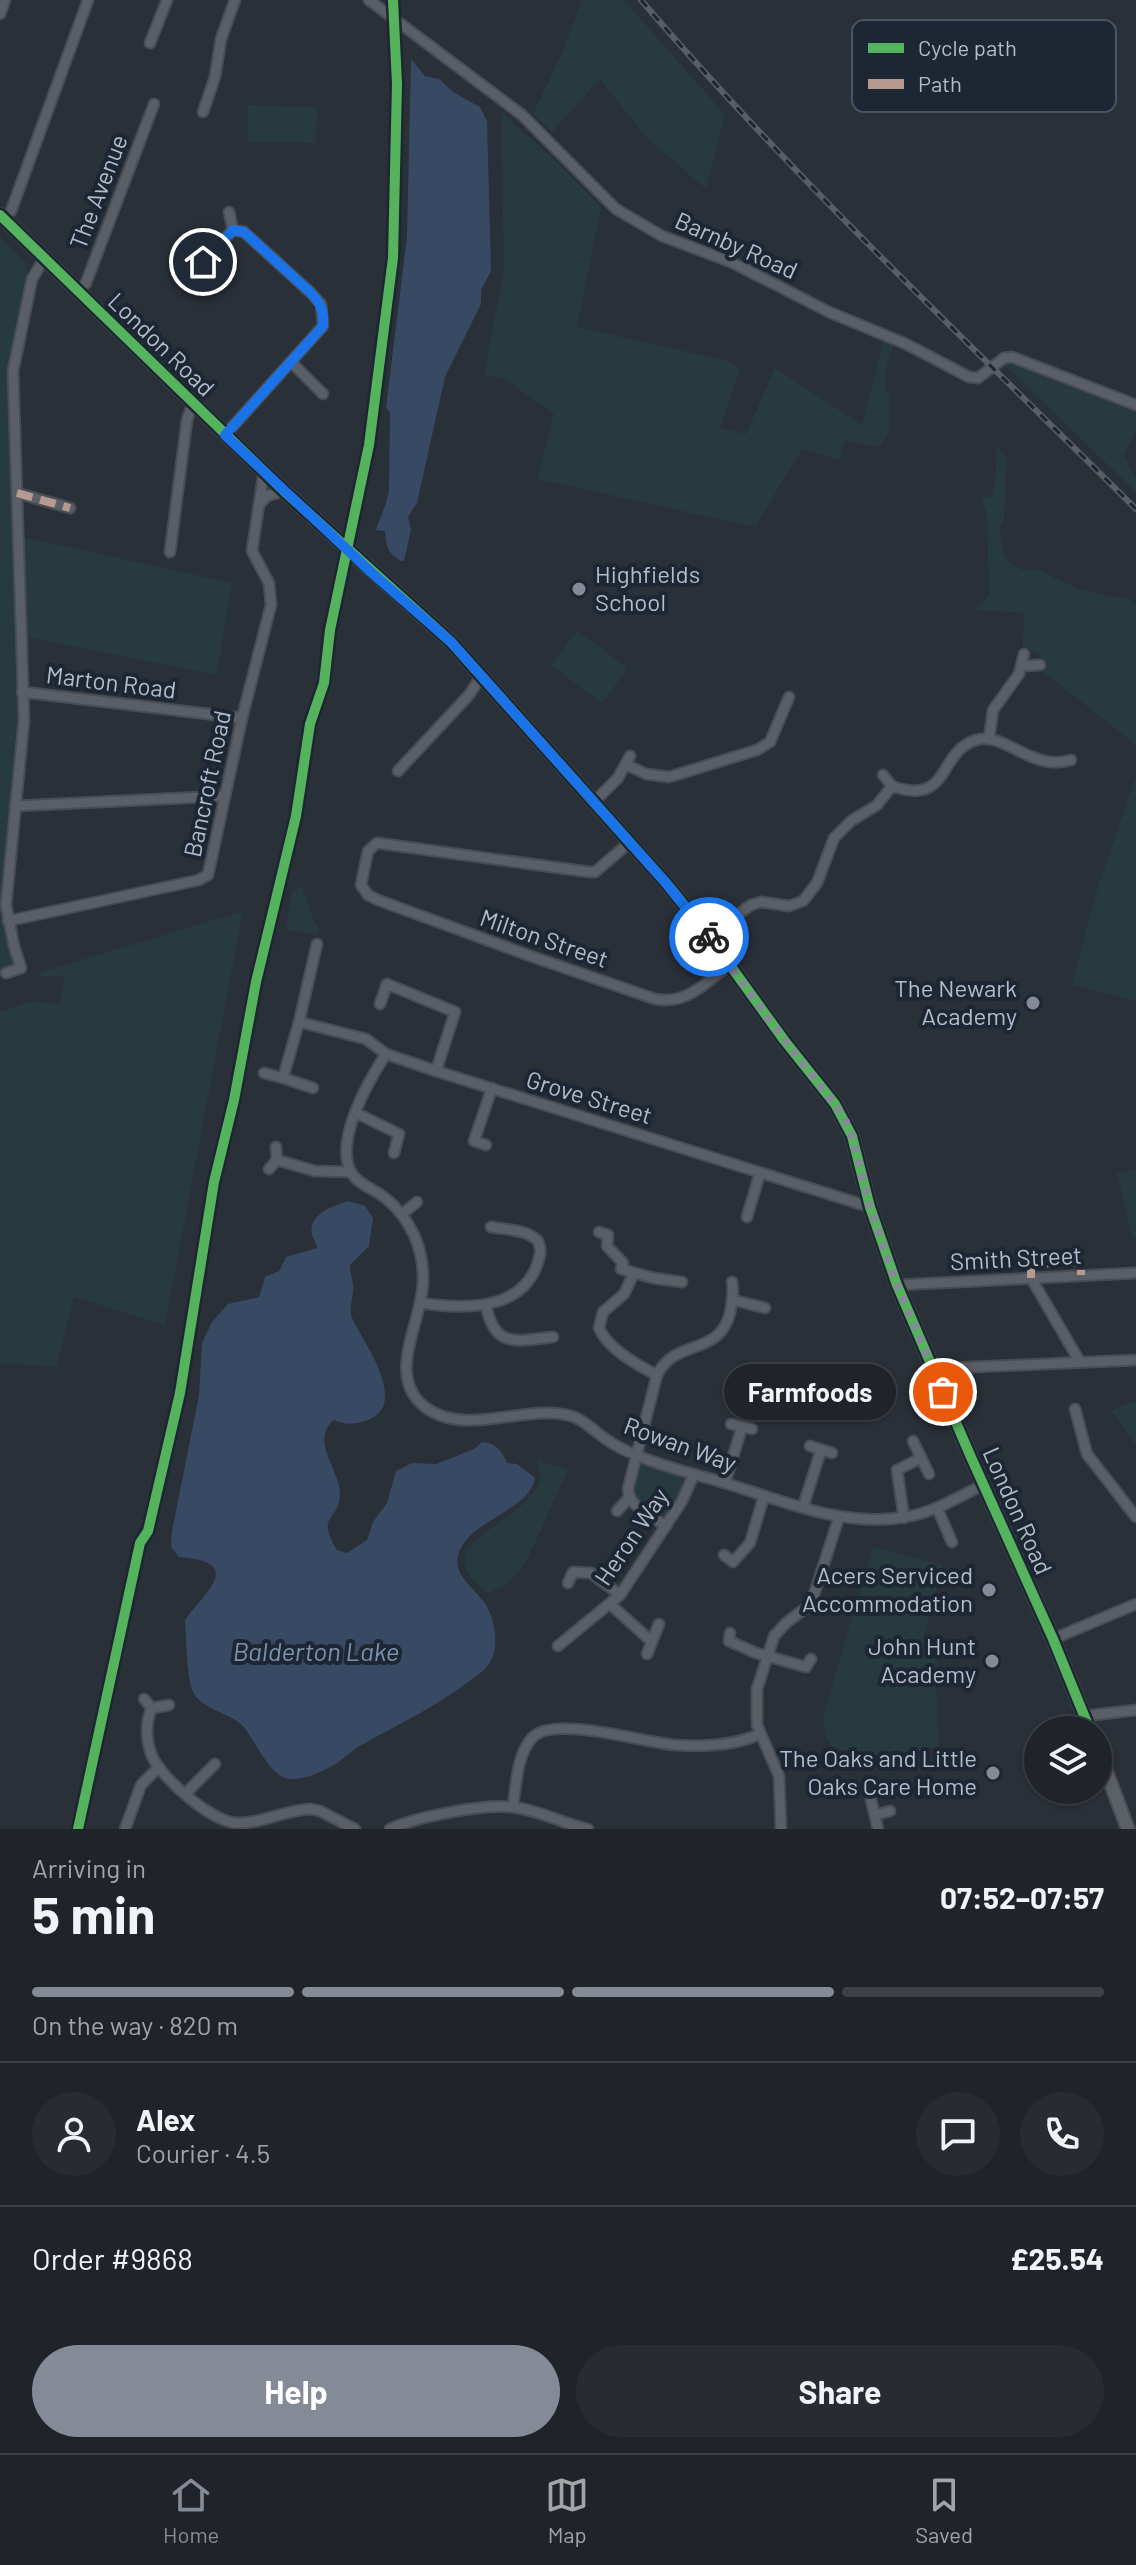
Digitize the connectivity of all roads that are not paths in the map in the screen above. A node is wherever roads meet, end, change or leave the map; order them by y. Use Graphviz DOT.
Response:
graph roads {
  1 [pos="5,0"];
  2 [pos="88,0"];
  3 [pos="167,0"];
  4 [pos="235,0"];
  5 [pos="369,0"];
  6 [pos="0,14"];
  7 [pos="150,43"];
  8 [pos="154,104"];
  9 [pos="203,112"];
  10 [pos="229,212"];
  11 [pos="2,217"];
  12 [pos="233,230"];
  13 [pos="44,259"];
  14 [pos="203,262"];
  15 [pos="78,292"];
  16 [pos="291,362"];
  17 [pos="323,394"];
  18 [pos="193,403"];
  19 [pos="1136,405"];
  20 [pos="225,435"];
  21 [pos="264,471"];
  22 [pos="284,491"];
  23 [pos="17,493"];
  24 [pos="259,505"];
  25 [pos="70,508"];
  26 [pos="170,552"];
  27 [pos="1024,654"];
  28 [pos="1040,665"];
  29 [pos="1022,666"];
  30 [pos="482,675"];
  31 [pos="22,692"];
  32 [pos="789,697"];
  33 [pos="242,718"];
  34 [pos="989,739"];
  35 [pos="1071,760"];
  36 [pos="398,771"];
  37 [pos="883,775"];
  38 [pos="892,786"];
  39 [pos="225,796"];
  40 [pos="594,802"];
  41 [pos="15,806"];
  42 [pos="630,842"];
  43 [pos="8,921"];
  44 [pos="709,936"];
  45 [pos="317,944"];
  46 [pos="730,965"];
  47 [pos="6,973"];
  48 [pos="380,1004"];
  49 [pos="455,1012"];
  50 [pos="466,1016"];
  51 [pos="299,1022"];
  52 [pos="386,1054"];
  53 [pos="436,1071"];
  54 [pos="264,1073"];
  55 [pos="283,1078"];
  56 [pos="313,1088"];
  57 [pos="492,1088"];
  58 [pos="356,1113"];
  59 [pos="486,1145"];
  60 [pos="276,1147"];
  61 [pos="394,1153"];
  62 [pos="277,1160"];
  63 [pos="269,1169"];
  64 [pos="351,1172"];
  65 [pos="760,1173"];
  66 [pos="417,1202"];
  67 [pos="870,1207"];
  68 [pos="402,1214"];
  69 [pos="747,1217"];
  70 [pos="498,1232"];
  71 [pos="599,1232"];
  72 [pos="634,1273"];
  73 [pos="1136,1273"];
  74 [pos="1031,1278"];
  75 [pos="682,1282"];
  76 [pos="732,1282"];
  77 [pos="897,1285"];
  78 [pos="733,1300"];
  79 [pos="421,1303"];
  80 [pos="486,1305"];
  81 [pos="765,1308"];
  82 [pos="549,1340"];
  83 [pos="1136,1360"];
  84 [pos="1080,1362"];
  85 [pos="935,1374"];
  86 [pos="657,1375"];
  87 [pos="1075,1409"];
  88 [pos="742,1427"];
  89 [pos="913,1441"];
  90 [pos="810,1446"];
  91 [pos="821,1450"];
  92 [pos="832,1453"];
  93 [pos="636,1455"];
  94 [pos="921,1458"];
  95 [pos="694,1474"];
  96 [pos="929,1474"];
  97 [pos="725,1483"];
  98 [pos="983,1485"];
  99 [pos="764,1496"];
  100 [pos="629,1498"];
  101 [pos="803,1507"];
  102 [pos="937,1508"];
  103 [pos="617,1511"];
  104 [pos="839,1517"];
  105 [pos="1136,1517"];
  106 [pos="904,1518"];
  107 [pos="666,1526"];
  108 [pos="952,1542"];
  109 [pos="724,1555"];
  110 [pos="566,1562"];
  111 [pos="573,1572"];
  112 [pos="568,1583"];
  113 [pos="620,1595"];
  114 [pos="610,1604"];
  115 [pos="1136,1604"];
  116 [pos="659,1624"];
  117 [pos="1053,1639"];
  118 [pos="727,1640"];
  119 [pos="652,1642"];
  120 [pos="558,1646"];
  121 [pos="647,1654"];
  122 [pos="766,1656"];
  123 [pos="808,1667"];
  124 [pos="144,1699"];
  125 [pos="169,1705"];
  126 [pos="152,1708"];
  127 [pos="1136,1710"];
  128 [pos="1085,1716"];
  129 [pos="760,1734"];
  130 [pos="215,1764"];
  131 [pos="159,1767"];
  132 [pos="1112,1787"];
  133 [pos="186,1793"];
  134 [pos="871,1800"];
  135 [pos="513,1807"];
  136 [pos="890,1811"];
  137 [pos="875,1815"];
  138 [pos="215,1816"];
  139 [pos="209,1828"];
  140 [pos="125,1829"];
  141 [pos="355,1829"];
  142 [pos="390,1829"];
  143 [pos="588,1829"];
  144 [pos="781,1829"];
  145 [pos="878,1829"];
  146 [pos="1128,1829"];
  1 -- 6 [label="street"];
  2 -- 11 [label="street"];
  3 -- 7 [label="street"];
  4 -- 9 [label="street"];
  5 -- 19 [label="street, Barnby Road"];
  8 -- 15 [label="street, The Avenue"];
  10 -- 12 [label="street"];
  11 -- 13 [label="main road, London Road"];
  12 -- 14 [label="street"];
  12 -- 16 [label="street"];
  13 -- 15 [label="main road, London Road"];
  13 -- 23 [label="street"];
  15 -- 18 [label="main road, London Road"];
  16 -- 17 [label="street"];
  16 -- 20 [label="street"];
  18 -- 20 [label="main road, London Road"];
  18 -- 26 [label="street"];
  20 -- 21 [label="main road, London Road"];
  21 -- 22 [label="main road, London Road"];
  21 -- 24 [label="street, Bancroft Road"];
  22 -- 24 [label="street"];
  22 -- 30 [label="main road, London Road"];
  23 -- 25 [label="street"];
  23 -- 31 [label="street"];
  24 -- 33 [label="street, Bancroft Road"];
  27 -- 29 [label="street"];
  28 -- 29 [label="street"];
  29 -- 34 [label="street"];
  30 -- 36 [label="street"];
  30 -- 40 [label="main road, London Road"];
  31 -- 33 [label="street, Marton Road"];
  31 -- 41 [label="street"];
  32 -- 40 [label="street"];
  33 -- 39 [label="street, Bancroft Road"];
  34 -- 35 [label="street"];
  34 -- 38 [label="street"];
  37 -- 38 [label="street"];
  38 -- 44 [label="street"];
  39 -- 41 [label="street"];
  39 -- 43 [label="street, Bancroft Road"];
  40 -- 42 [label="main road, London Road"];
  41 -- 43 [label="street"];
  42 -- 44 [label="main road, London Road"];
  42 -- 46 [label="street, Milton Street"];
  43 -- 47 [label="street"];
  44 -- 46 [label="main road, London Road"];
  45 -- 51 [label="street"];
  46 -- 67 [label="main road, London Road"];
  48 -- 49 [label="street"];
  49 -- 50 [label="street"];
  49 -- 53 [label="street"];
  51 -- 52 [label="street, Grove Street"];
  51 -- 55 [label="street"];
  52 -- 53 [label="street, Grove Street"];
  52 -- 58 [label="street"];
  53 -- 57 [label="street, Grove Street"];
  54 -- 55 [label="street"];
  55 -- 56 [label="street"];
  57 -- 59 [label="street"];
  57 -- 65 [label="street, Grove Street"];
  58 -- 61 [label="street"];
  58 -- 64 [label="street"];
  60 -- 62 [label="street"];
  62 -- 63 [label="street"];
  62 -- 64 [label="street"];
  64 -- 68 [label="street, Rowan Way"];
  65 -- 67 [label="street, Grove Street"];
  65 -- 69 [label="street"];
  66 -- 68 [label="street"];
  67 -- 77 [label="main road, London Road"];
  68 -- 79 [label="street, Rowan Way"];
  70 -- 80 [label="street"];
  71 -- 72 [label="street"];
  72 -- 75 [label="street"];
  72 -- 86 [label="street"];
  73 -- 74 [label="street, Smith Street"];
  74 -- 77 [label="street, Smith Street"];
  74 -- 84 [label="street"];
  76 -- 78 [label="street"];
  77 -- 85 [label="main road, London Road"];
  78 -- 81 [label="street"];
  78 -- 86 [label="street"];
  79 -- 80 [label="street"];
  79 -- 93 [label="street, Rowan Way"];
  80 -- 82 [label="street"];
  83 -- 84 [label="street"];
  84 -- 85 [label="street"];
  85 -- 98 [label="main road, London Road"];
  86 -- 93 [label="street"];
  87 -- 105 [label="street"];
  88 -- 97 [label="street"];
  89 -- 94 [label="street"];
  90 -- 91 [label="street"];
  91 -- 92 [label="street"];
  91 -- 101 [label="street"];
  93 -- 95 [label="street, Rowan Way"];
  93 -- 100 [label="street"];
  94 -- 96 [label="street"];
  94 -- 106 [label="street"];
  95 -- 97 [label="street, Rowan Way"];
  95 -- 107 [label="street, Heron Way"];
  97 -- 99 [label="street, Rowan Way"];
  98 -- 102 [label="street, Rowan Way"];
  98 -- 117 [label="main road, London Road"];
  99 -- 101 [label="street, Rowan Way"];
  99 -- 109 [label="street"];
  100 -- 103 [label="street"];
  100 -- 107 [label="street"];
  101 -- 104 [label="street, Rowan Way"];
  102 -- 106 [label="street, Rowan Way"];
  102 -- 108 [label="street"];
  104 -- 106 [label="street, Rowan Way"];
  104 -- 122 [label="street"];
  107 -- 113 [label="street, Heron Way"];
  110 -- 111 [label="street"];
  111 -- 112 [label="street"];
  111 -- 113 [label="street"];
  113 -- 114 [label="street, Heron Way"];
  114 -- 119 [label="street"];
  114 -- 120 [label="street, Heron Way"];
  115 -- 117 [label="street"];
  116 -- 119 [label="street"];
  117 -- 128 [label="main road, London Road"];
  118 -- 122 [label="street"];
  119 -- 121 [label="street"];
  122 -- 123 [label="street"];
  122 -- 129 [label="street"];
  124 -- 126 [label="street"];
  125 -- 126 [label="street"];
  126 -- 131 [label="street"];
  127 -- 128 [label="street"];
  129 -- 135 [label="street"];
  129 -- 144 [label="street"];
  130 -- 133 [label="street"];
  131 -- 133 [label="street"];
  131 -- 140 [label="street"];
  132 -- 146 [label="main road"];
  133 -- 138 [label="street"];
  134 -- 137 [label="street"];
  135 -- 142 [label="street"];
  135 -- 143 [label="street"];
  136 -- 137 [label="street"];
  137 -- 145 [label="street"];
  138 -- 139 [label="street"];
  138 -- 141 [label="street"];
}
